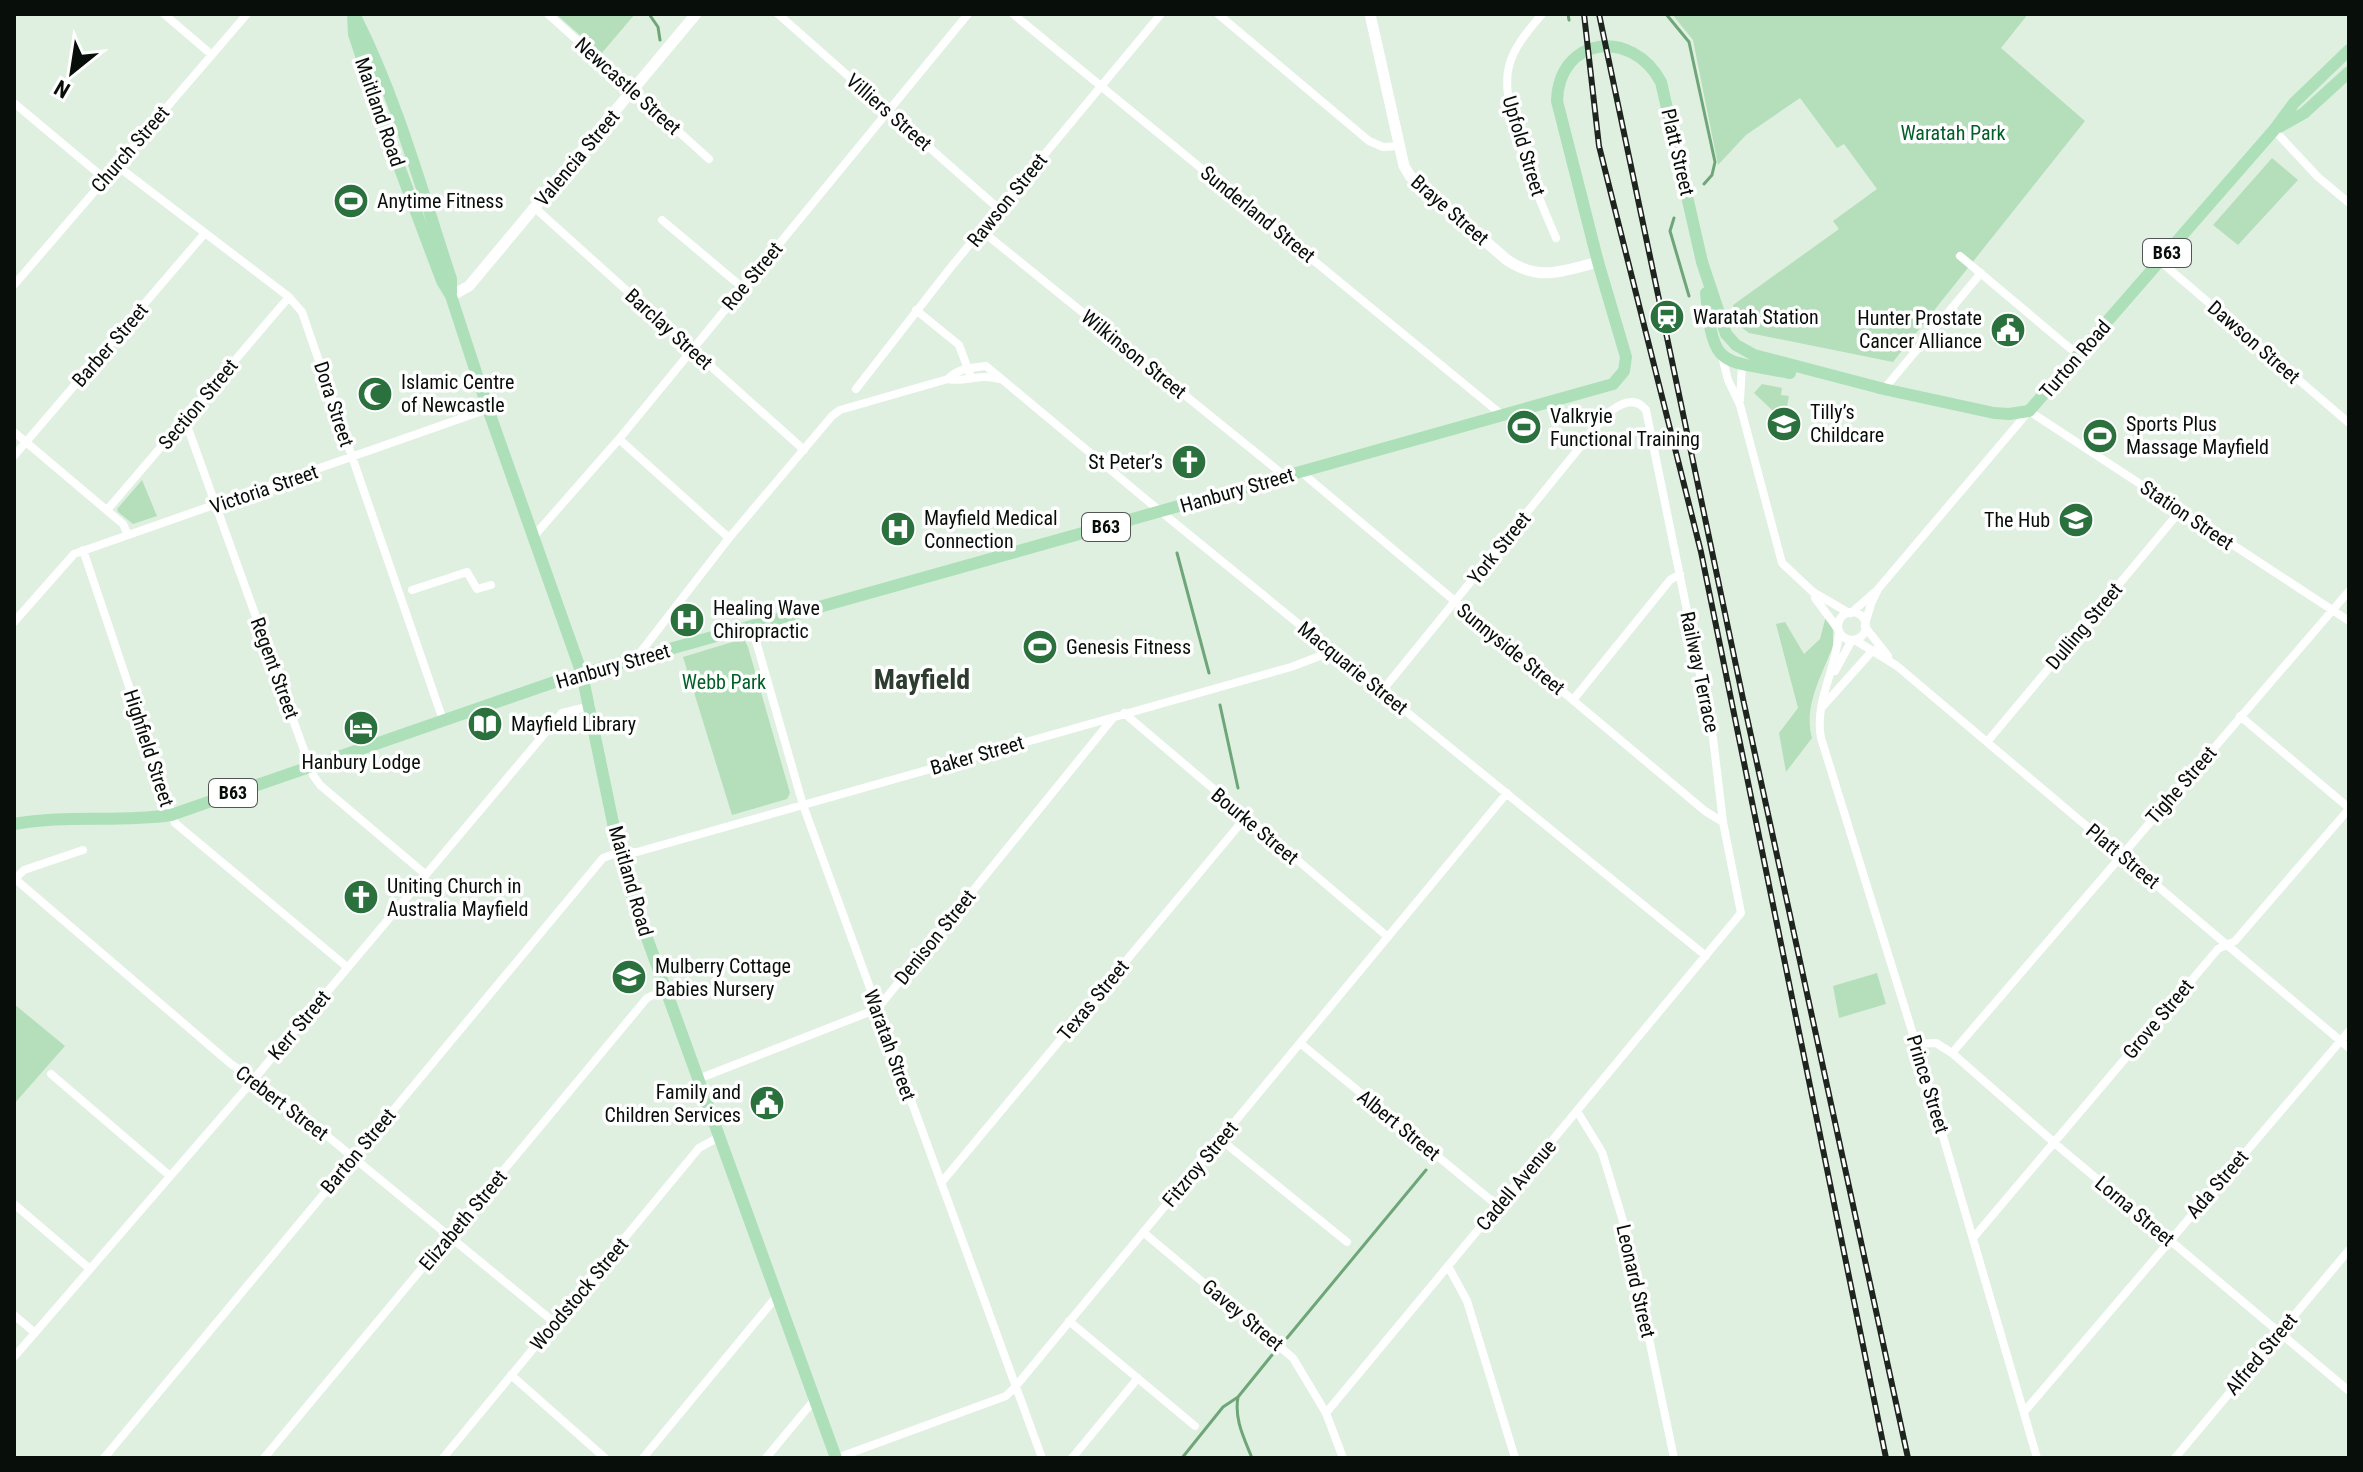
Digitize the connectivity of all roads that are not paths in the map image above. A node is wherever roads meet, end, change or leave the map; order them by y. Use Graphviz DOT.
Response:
graph roads {
  1 [pos="164,14"];
  2 [pos="247,14"];
  3 [pos="354,14"];
  4 [pos="548,14"];
  5 [pos="696,14"];
  6 [pos="778,14"];
  7 [pos="968,14"];
  8 [pos="1013,14"];
  9 [pos="1161,14"];
  10 [pos="1218,14"];
  11 [pos="1370,14"];
  12 [pos="1542,14"];
  13 [pos="2349,50"];
  14 [pos="212,55"];
  15 [pos="2349,72"];
  16 [pos="1102,85"];
  17 [pos="634,91"];
  18 [pos="14,103"];
  19 [pos="889,112"];
  20 [pos="2274,130"];
  21 [pos="1399,146"];
  22 [pos="709,159"];
  23 [pos="116,165"];
  24 [pos="105,179"];
  25 [pos="2349,203"];
  26 [pos="535,208"];
  27 [pos="999,209"];
  28 [pos="662,220"];
  29 [pos="982,231"];
  30 [pos="205,233"];
  31 [pos="1556,238"];
  32 [pos="1960,256"];
  33 [pos="2160,261"];
  34 [pos="1598,262"];
  35 [pos="1981,273"];
  36 [pos="14,285"];
  37 [pos="743,288"];
  38 [pos="451,296"];
  39 [pos="289,297"];
  40 [pos="916,310"];
  41 [pos="1717,322"];
  42 [pos="691,349"];
  43 [pos="2078,355"];
  44 [pos="1722,356"];
  45 [pos="1742,365"];
  46 [pos="970,372"];
  47 [pos="856,389"];
  48 [pos="1884,389"];
  49 [pos="1617,405"];
  50 [pos="1740,405"];
  51 [pos="488,409"];
  52 [pos="2029,411"];
  53 [pos="1502,415"];
  54 [pos="185,420"];
  55 [pos="2349,423"];
  56 [pos="14,432"];
  57 [pos="619,439"];
  58 [pos="26,442"];
  59 [pos="804,450"];
  60 [pos="14,456"];
  61 [pos="352,458"];
  62 [pos="1301,472"];
  63 [pos="1286,477"];
  64 [pos="217,505"];
  65 [pos="107,510"];
  66 [pos="2181,510"];
  67 [pos="1161,512"];
  68 [pos="128,535"];
  69 [pos="534,536"];
  70 [pos="729,538"];
  71 [pos="83,550"];
  72 [pos="471,563"];
  73 [pos="467,572"];
  74 [pos="1680,574"];
  75 [pos="491,585"];
  76 [pos="1807,588"];
  77 [pos="1878,589"];
  78 [pos="412,590"];
  79 [pos="2349,591"];
  80 [pos="1454,603"];
  81 [pos="2333,610"];
  82 [pos="1850,613"];
  83 [pos="2349,621"];
  84 [pos="14,622"];
  85 [pos="1865,625"];
  86 [pos="752,627"];
  87 [pos="1838,630"];
  88 [pos="1854,640"];
  89 [pos="1873,650"];
  90 [pos="1333,651"];
  91 [pos="633,661"];
  92 [pos="1897,666"];
  93 [pos="582,674"];
  94 [pos="1832,675"];
  95 [pos="1382,691"];
  96 [pos="1573,700"];
  97 [pos="591,706"];
  98 [pos="1820,712"];
  99 [pos="1124,713"];
  100 [pos="1114,716"];
  101 [pos="2240,716"];
  102 [pos="443,720"];
  103 [pos="1987,742"];
  104 [pos="310,766"];
  105 [pos="1507,793"];
  106 [pos="803,805"];
  107 [pos="2349,809"];
  108 [pos="171,815"];
  109 [pos="1245,818"];
  110 [pos="1723,822"];
  111 [pos="14,824"];
  112 [pos="83,850"];
  113 [pos="619,852"];
  114 [pos="2121,854"];
  115 [pos="425,874"];
  116 [pos="14,879"];
  117 [pos="1388,937"];
  118 [pos="2227,945"];
  119 [pos="1706,956"];
  120 [pos="347,967"];
  121 [pos="666,989"];
  122 [pos="877,1009"];
  123 [pos="2349,1031"];
  124 [pos="2340,1041"];
  125 [pos="1300,1043"];
  126 [pos="1916,1044"];
  127 [pos="2349,1048"];
  128 [pos="1952,1053"];
  129 [pos="51,1074"];
  130 [pos="253,1079"];
  131 [pos="698,1079"];
  132 [pos="1577,1111"];
  133 [pos="719,1137"];
  134 [pos="1220,1139"];
  135 [pos="2054,1142"];
  136 [pos="353,1157"];
  137 [pos="170,1176"];
  138 [pos="941,1183"];
  139 [pos="14,1204"];
  140 [pos="1498,1206"];
  141 [pos="1143,1232"];
  142 [pos="450,1237"];
  143 [pos="1974,1237"];
  144 [pos="2169,1241"];
  145 [pos="1347,1242"];
  146 [pos="2349,1250"];
  147 [pos="1448,1266"];
  148 [pos="90,1269"];
  149 [pos="777,1296"];
  150 [pos="14,1315"];
  151 [pos="1069,1321"];
  152 [pos="555,1323"];
  153 [pos="35,1333"];
  154 [pos="2279,1333"];
  155 [pos="14,1357"];
  156 [pos="511,1375"];
  157 [pos="1138,1378"];
  158 [pos="1016,1386"];
  159 [pos="2349,1391"];
  160 [pos="815,1399"];
  161 [pos="2024,1412"];
  162 [pos="1326,1413"];
  163 [pos="1195,1426"];
  164 [pos="104,1458"];
  165 [pos="264,1458"];
  166 [pos="443,1458"];
  167 [pos="605,1458"];
  168 [pos="643,1458"];
  169 [pos="766,1458"];
  170 [pos="836,1458"];
  171 [pos="1042,1458"];
  172 [pos="1072,1458"];
  173 [pos="1343,1458"];
  174 [pos="1515,1458"];
  175 [pos="1674,1458"];
  176 [pos="2037,1458"];
  177 [pos="2175,1458"];
  1 -- 14 [label="street"];
  2 -- 14 [label="street, Church Street"];
  3 -- 38 [label="main road, Maitland Road"];
  4 -- 17 [label="street, Newcastle Street"];
  5 -- 17 [label="street, Valencia Street"];
  6 -- 19 [label="street, Villiers Street"];
  7 -- 19 [label="street, Roe Street"];
  8 -- 16 [label="street, Sunderland Street"];
  9 -- 16 [label="street, Rawson Street"];
  10 -- 21 [label="street"];
  11 -- 21 [label="street, Braye Street"];
  12 -- 31 [label="street, Upfold Street"];
  13 -- 20 [label="main road, Turton Road / B63"];
  14 -- 23 [label="street, Church Street"];
  15 -- 20 [label="main road, Turton Road / B63"];
  16 -- 27 [label="street, Rawson Street"];
  16 -- 53 [label="street, Sunderland Street"];
  17 -- 22 [label="street, Newcastle Street"];
  17 -- 26 [label="street, Valencia Street"];
  18 -- 24 [label="street"];
  19 -- 27 [label="street, Villiers Street"];
  19 -- 37 [label="street, Roe Street"];
  20 -- 25 [label="street"];
  20 -- 33 [label="main road, Turton Road / B63"];
  21 -- 34 [label="street, Braye Street"];
  23 -- 24 [label="street, Church Street"];
  23 -- 30 [label="street, Dora Street"];
  24 -- 36 [label="street, Church Street"];
  26 -- 38 [label="street, Valencia Street"];
  26 -- 42 [label="street, Barclay Street"];
  27 -- 29 [label="street, Rawson Street"];
  28 -- 37 [label="street"];
  29 -- 40 [label="street, Rawson Street"];
  29 -- 63 [label="street, Wilkinson Street"];
  30 -- 39 [label="street, Dora Street"];
  30 -- 58 [label="street, Barber Street"];
  32 -- 35 [label="street"];
  33 -- 43 [label="main road, Turton Road / B63"];
  33 -- 55 [label="street, Dawson Street"];
  34 -- 41 [label="main road, Platt Street / B63"];
  34 -- 53 [label="main road, Hanbury Street / B63"];
  35 -- 43 [label="street"];
  35 -- 48 [label="street"];
  37 -- 42 [label="street, Roe Street"];
  38 -- 51 [label="main road, Maitland Road"];
  39 -- 54 [label="street, Section Street"];
  39 -- 61 [label="street, Dora Street"];
  40 -- 46 [label="street"];
  40 -- 47 [label="street, Rawson Street"];
  41 -- 44 [label="main road, B63"];
  41 -- 45 [label="main road"];
  41 -- 48 [label="main road, B63"];
  42 -- 57 [label="street, Roe Street"];
  42 -- 59 [label="street, Barclay Street"];
  43 -- 52 [label="main road, Turton Road / B63"];
  44 -- 45 [label="main road, B63"];
  44 -- 50 [label="street"];
  45 -- 48 [label="main road, B63"];
  45 -- 50 [label="street"];
  46 -- 59 [label="street"];
  46 -- 67 [label="street, Macquarie Street"];
  48 -- 52 [label="main road, B63"];
  49 -- 74 [label="street, Railway Terrace"];
  49 -- 80 [label="street, York Street"];
  50 -- 76 [label="street"];
  51 -- 61 [label="street, Victoria Street"];
  51 -- 69 [label="main road, Maitland Road"];
  52 -- 66 [label="street, Station Street"];
  52 -- 77 [label="street, Turton Road"];
  53 -- 62 [label="main road, Hanbury Street / B63"];
  54 -- 64 [label="street, Regent Street"];
  54 -- 65 [label="street, Section Street"];
  56 -- 58 [label="street"];
  57 -- 69 [label="street, Roe Street"];
  57 -- 70 [label="street"];
  58 -- 60 [label="street, Barber Street"];
  58 -- 65 [label="street"];
  59 -- 70 [label="street"];
  61 -- 64 [label="street, Victoria Street"];
  61 -- 102 [label="street, Dora Street"];
  62 -- 63 [label="main road, Hanbury Street / B63"];
  62 -- 80 [label="street, Sunnyside Street"];
  63 -- 67 [label="main road, Hanbury Street / B63"];
  64 -- 68 [label="street, Victoria Street"];
  64 -- 104 [label="street, Regent Street"];
  65 -- 68 [label="street"];
  66 -- 81 [label="street, Station Street"];
  66 -- 103 [label="street, Dulling Street"];
  67 -- 86 [label="main road, Hanbury Street / B63"];
  67 -- 90 [label="street, Macquarie Street"];
  68 -- 71 [label="street, Victoria Street"];
  69 -- 93 [label="main road, Maitland Road"];
  70 -- 91 [label="street"];
  71 -- 84 [label="street"];
  71 -- 108 [label="street, Highfield Street"];
  72 -- 73 [label="street"];
  73 -- 75 [label="street"];
  73 -- 78 [label="street"];
  74 -- 96 [label="street"];
  74 -- 110 [label="street, Railway Terrace"];
  76 -- 82 [label="street"];
  76 -- 87 [label="street"];
  77 -- 82 [label="street, Turton Road"];
  77 -- 85 [label="street, Turton Road"];
  79 -- 81 [label="street, Tighe Street"];
  80 -- 95 [label="street, York Street"];
  80 -- 96 [label="street, Sunnyside Street"];
  81 -- 83 [label="street, Station Street"];
  81 -- 101 [label="street, Tighe Street"];
  82 -- 85 [label="street"];
  82 -- 87 [label="street"];
  85 -- 88 [label="street"];
  85 -- 92 [label="street, Platt Street"];
  86 -- 91 [label="main road, Hanbury Street / B63"];
  86 -- 106 [label="street, Waratah Street"];
  87 -- 88 [label="street"];
  87 -- 94 [label="street, Prince Street"];
  88 -- 89 [label="street, Platt Street"];
  88 -- 94 [label="street, Prince Street"];
  89 -- 92 [label="street, Platt Street"];
  89 -- 98 [label="street"];
  90 -- 95 [label="street, Macquarie Street"];
  90 -- 99 [label="street, Baker Street"];
  91 -- 93 [label="main road, Hanbury Street / B63"];
  92 -- 103 [label="street, Platt Street"];
  93 -- 97 [label="main road, Maitland Road"];
  93 -- 102 [label="main road, Hanbury Street / B63"];
  94 -- 98 [label="street, Prince Street"];
  95 -- 105 [label="street, Macquarie Street"];
  96 -- 110 [label="street, Sunnyside Street"];
  97 -- 113 [label="main road, Maitland Road"];
  97 -- 115 [label="street, Kerr Street"];
  98 -- 126 [label="street, Prince Street"];
  99 -- 100 [label="street, Baker Street"];
  99 -- 109 [label="street, Bourke Street"];
  100 -- 106 [label="street, Baker Street"];
  100 -- 122 [label="street, Denison Street"];
  101 -- 107 [label="street"];
  101 -- 114 [label="street, Tighe Street"];
  102 -- 104 [label="main road, Hanbury Street / B63"];
  103 -- 114 [label="street, Platt Street"];
  104 -- 108 [label="main road, Hanbury Street / B63"];
  104 -- 115 [label="street, Regent Street"];
  105 -- 117 [label="street, Fitzroy Street"];
  105 -- 119 [label="street, Macquarie Street"];
  106 -- 113 [label="street, Baker Street"];
  106 -- 122 [label="street, Waratah Street"];
  107 -- 118 [label="street, Grove Street"];
  108 -- 111 [label="main road, Hanbury Street / B63"];
  108 -- 120 [label="street, Highfield Street"];
  109 -- 117 [label="street, Bourke Street"];
  109 -- 138 [label="street, Texas Street"];
  110 -- 119 [label="street, Railway Terrace"];
  112 -- 116 [label="street"];
  113 -- 121 [label="main road, Maitland Road"];
  113 -- 136 [label="street, Barton Street"];
  114 -- 118 [label="street, Platt Street"];
  114 -- 128 [label="street, Tighe Street"];
  115 -- 120 [label="street, Kerr Street"];
  116 -- 130 [label="street, Crebert Street"];
  117 -- 125 [label="street, Fitzroy Street"];
  118 -- 124 [label="street, Platt Street"];
  118 -- 135 [label="street, Grove Street"];
  119 -- 132 [label="street, Cadell Avenue"];
  120 -- 130 [label="street, Kerr Street"];
  121 -- 131 [label="main road, Maitland Road"];
  121 -- 142 [label="street, Elizabeth Street"];
  122 -- 131 [label="street, Denison Street"];
  122 -- 138 [label="street, Waratah Street"];
  123 -- 124 [label="street, Ada Street"];
  124 -- 127 [label="street, Platt Street"];
  124 -- 144 [label="street, Ada Street"];
  125 -- 134 [label="street, Fitzroy Street"];
  125 -- 140 [label="street, Albert Street"];
  126 -- 128 [label="street, Lorna Street"];
  126 -- 143 [label="street, Prince Street"];
  128 -- 135 [label="street, Lorna Street"];
  129 -- 137 [label="street"];
  130 -- 136 [label="street, Crebert Street"];
  130 -- 137 [label="street, Kerr Street"];
  131 -- 133 [label="main road, Maitland Road"];
  132 -- 140 [label="street, Cadell Avenue"];
  132 -- 175 [label="street, Leonard Street"];
  133 -- 149 [label="main road, Maitland Road"];
  133 -- 152 [label="street, Woodstock Street"];
  134 -- 141 [label="street, Fitzroy Street"];
  134 -- 145 [label="street"];
  135 -- 143 [label="street, Grove Street"];
  135 -- 144 [label="street, Lorna Street"];
  136 -- 142 [label="street, Crebert Street"];
  136 -- 164 [label="street, Barton Street"];
  137 -- 148 [label="street, Kerr Street"];
  138 -- 158 [label="street, Waratah Street"];
  139 -- 148 [label="street"];
  140 -- 147 [label="street, Cadell Avenue"];
  141 -- 151 [label="street, Fitzroy Street"];
  141 -- 162 [label="street, Gavey Street"];
  142 -- 152 [label="street, Crebert Street"];
  142 -- 165 [label="street, Elizabeth Street"];
  143 -- 161 [label="street, Prince Street"];
  144 -- 154 [label="street, Lorna Street"];
  144 -- 161 [label="street, Ada Street"];
  146 -- 154 [label="street, Alfred Street"];
  147 -- 162 [label="street, Cadell Avenue"];
  147 -- 174 [label="street"];
  148 -- 153 [label="street, Kerr Street"];
  149 -- 160 [label="main road, Maitland Road"];
  149 -- 168 [label="street"];
  150 -- 153 [label="street"];
  151 -- 157 [label="street"];
  151 -- 158 [label="street, Fitzroy Street"];
  152 -- 156 [label="street, Woodstock Street"];
  153 -- 155 [label="street, Kerr Street"];
  154 -- 159 [label="street, Lorna Street"];
  154 -- 177 [label="street, Alfred Street"];
  156 -- 166 [label="street, Woodstock Street"];
  156 -- 167 [label="street"];
  157 -- 163 [label="street"];
  157 -- 172 [label="street"];
  158 -- 170 [label="street, Fitzroy Street"];
  158 -- 171 [label="street, Waratah Street"];
  160 -- 169 [label="street"];
  160 -- 170 [label="main road, Maitland Road"];
  161 -- 176 [label="street, Prince Street"];
  162 -- 173 [label="street, Gavey Street"];
}
